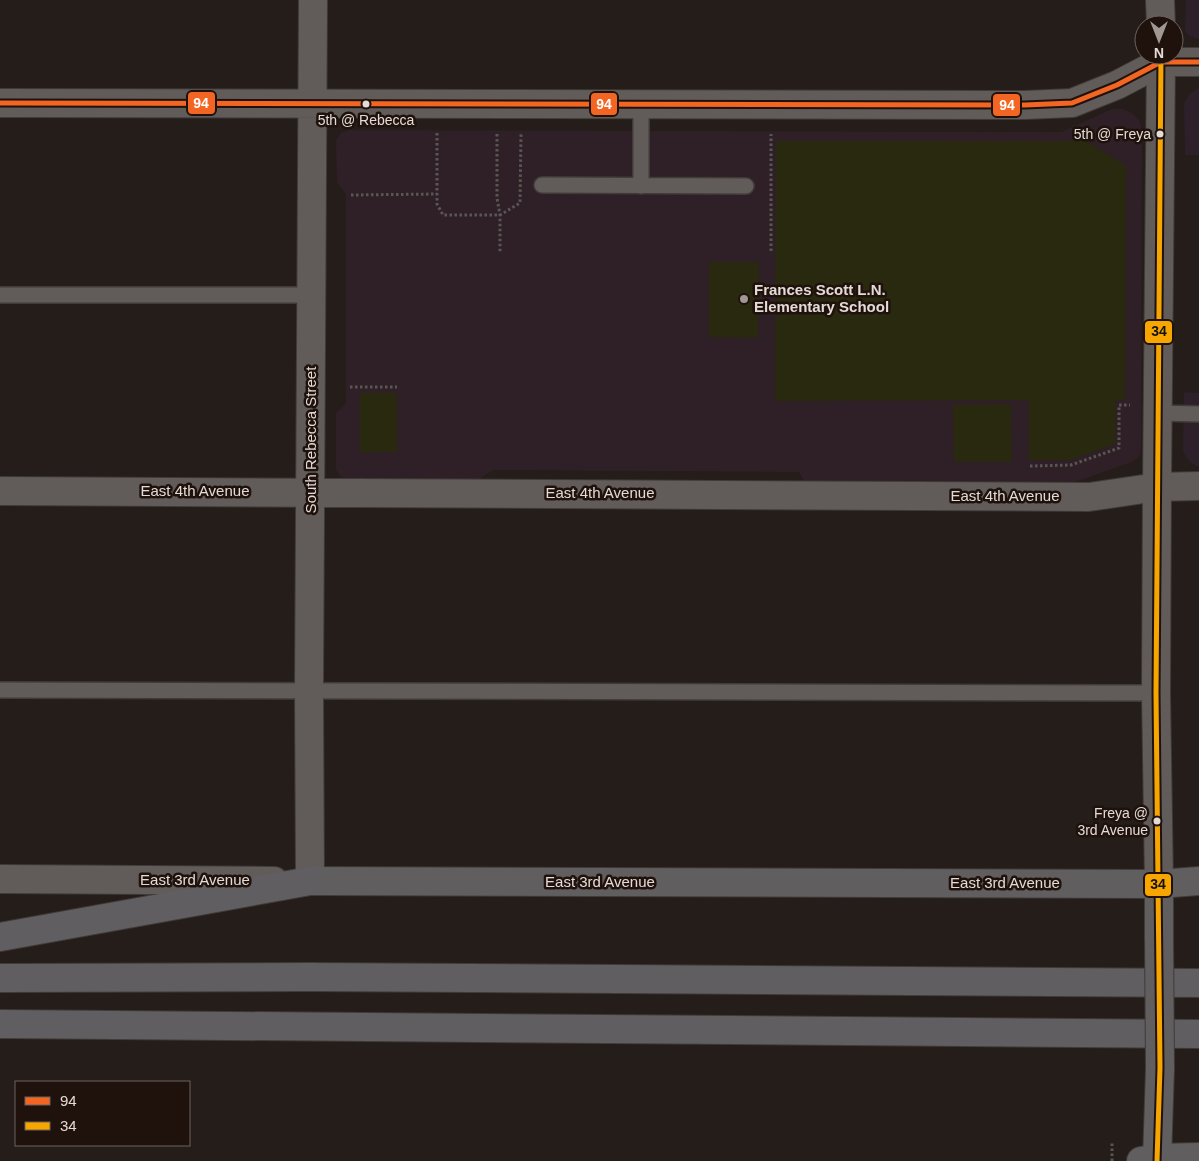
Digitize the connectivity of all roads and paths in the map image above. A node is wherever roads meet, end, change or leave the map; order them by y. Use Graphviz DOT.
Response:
graph roads {
  1 [pos="312,0"];
  2 [pos="1160,0"];
  3 [pos="1160,15"];
  4 [pos="1184,61"];
  5 [pos="1199,62"];
  6 [pos="1151,65"];
  7 [pos="1161,65"];
  8 [pos="0,104"];
  9 [pos="312,105"];
  10 [pos="641,105"];
  11 [pos="437,133"];
  12 [pos="497,134"];
  13 [pos="521,134"];
  14 [pos="771,134"];
  15 [pos="542,185"];
  16 [pos="641,186"];
  17 [pos="746,186"];
  18 [pos="436,194"];
  19 [pos="351,195"];
  20 [pos="500,215"];
  21 [pos="771,251"];
  22 [pos="500,252"];
  23 [pos="0,295"];
  24 [pos="312,295"];
  25 [pos="350,387"];
  26 [pos="397,387"];
  27 [pos="1147,409"];
  28 [pos="1199,414"];
  29 [pos="1030,466"];
  30 [pos="1199,486"];
  31 [pos="1157,487"];
  32 [pos="0,491"];
  33 [pos="311,492"];
  34 [pos="0,690"];
  35 [pos="309,690"];
  36 [pos="1156,693"];
  37 [pos="0,879"];
  38 [pos="310,881"];
  39 [pos="1199,881"];
  40 [pos="1159,884"];
  41 [pos="0,937"];
  42 [pos="0,978"];
  43 [pos="1199,983"];
  44 [pos="0,1024"];
  45 [pos="1199,1034"];
  46 [pos="1112,1142"];
  47 [pos="1199,1158"];
  48 [pos="1152,1160"];
  49 [pos="1112,1161"];
  1 -- 9 [label="street, South Rebecca Street"];
  2 -- 3 [label="street"];
  4 -- 5 [label="street"];
  6 -- 10 [label="street"];
  7 -- 27 [label="street"];
  8 -- 9 [label="street"];
  9 -- 10 [label="street"];
  9 -- 24 [label="street, South Rebecca Street"];
  10 -- 16 [label="lane"];
  11 -- 18 [label="path"];
  12 -- 20 [label="path"];
  13 -- 20 [label="path"];
  14 -- 21 [label="path"];
  15 -- 16 [label="lane"];
  16 -- 17 [label="lane"];
  18 -- 19 [label="path"];
  18 -- 20 [label="path"];
  20 -- 22 [label="path"];
  23 -- 24 [label="lane"];
  24 -- 33 [label="street, South Rebecca Street"];
  25 -- 26 [label="path"];
  27 -- 28 [label="lane"];
  27 -- 29 [label="path"];
  27 -- 31 [label="street"];
  30 -- 31 [label="street, East 4th Avenue"];
  31 -- 33 [label="street, East 4th Avenue"];
  31 -- 36 [label="street"];
  32 -- 33 [label="street, East 4th Avenue"];
  33 -- 35 [label="street, South Rebecca Street"];
  34 -- 35 [label="lane"];
  35 -- 36 [label="lane"];
  35 -- 38 [label="street, South Rebecca Street"];
  36 -- 40 [label="street"];
  37 -- 38 [label="street, East 3rd Avenue"];
  38 -- 40 [label="main road, East 3rd Avenue"];
  38 -- 41 [label="highway"];
  39 -- 40 [label="main road, East 3rd Avenue"];
  40 -- 48 [label="main road, bridge"];
  42 -- 43 [label="highway"];
  44 -- 45 [label="highway"];
  46 -- 49 [label="path"];
  47 -- 48 [label="main road"];
}
